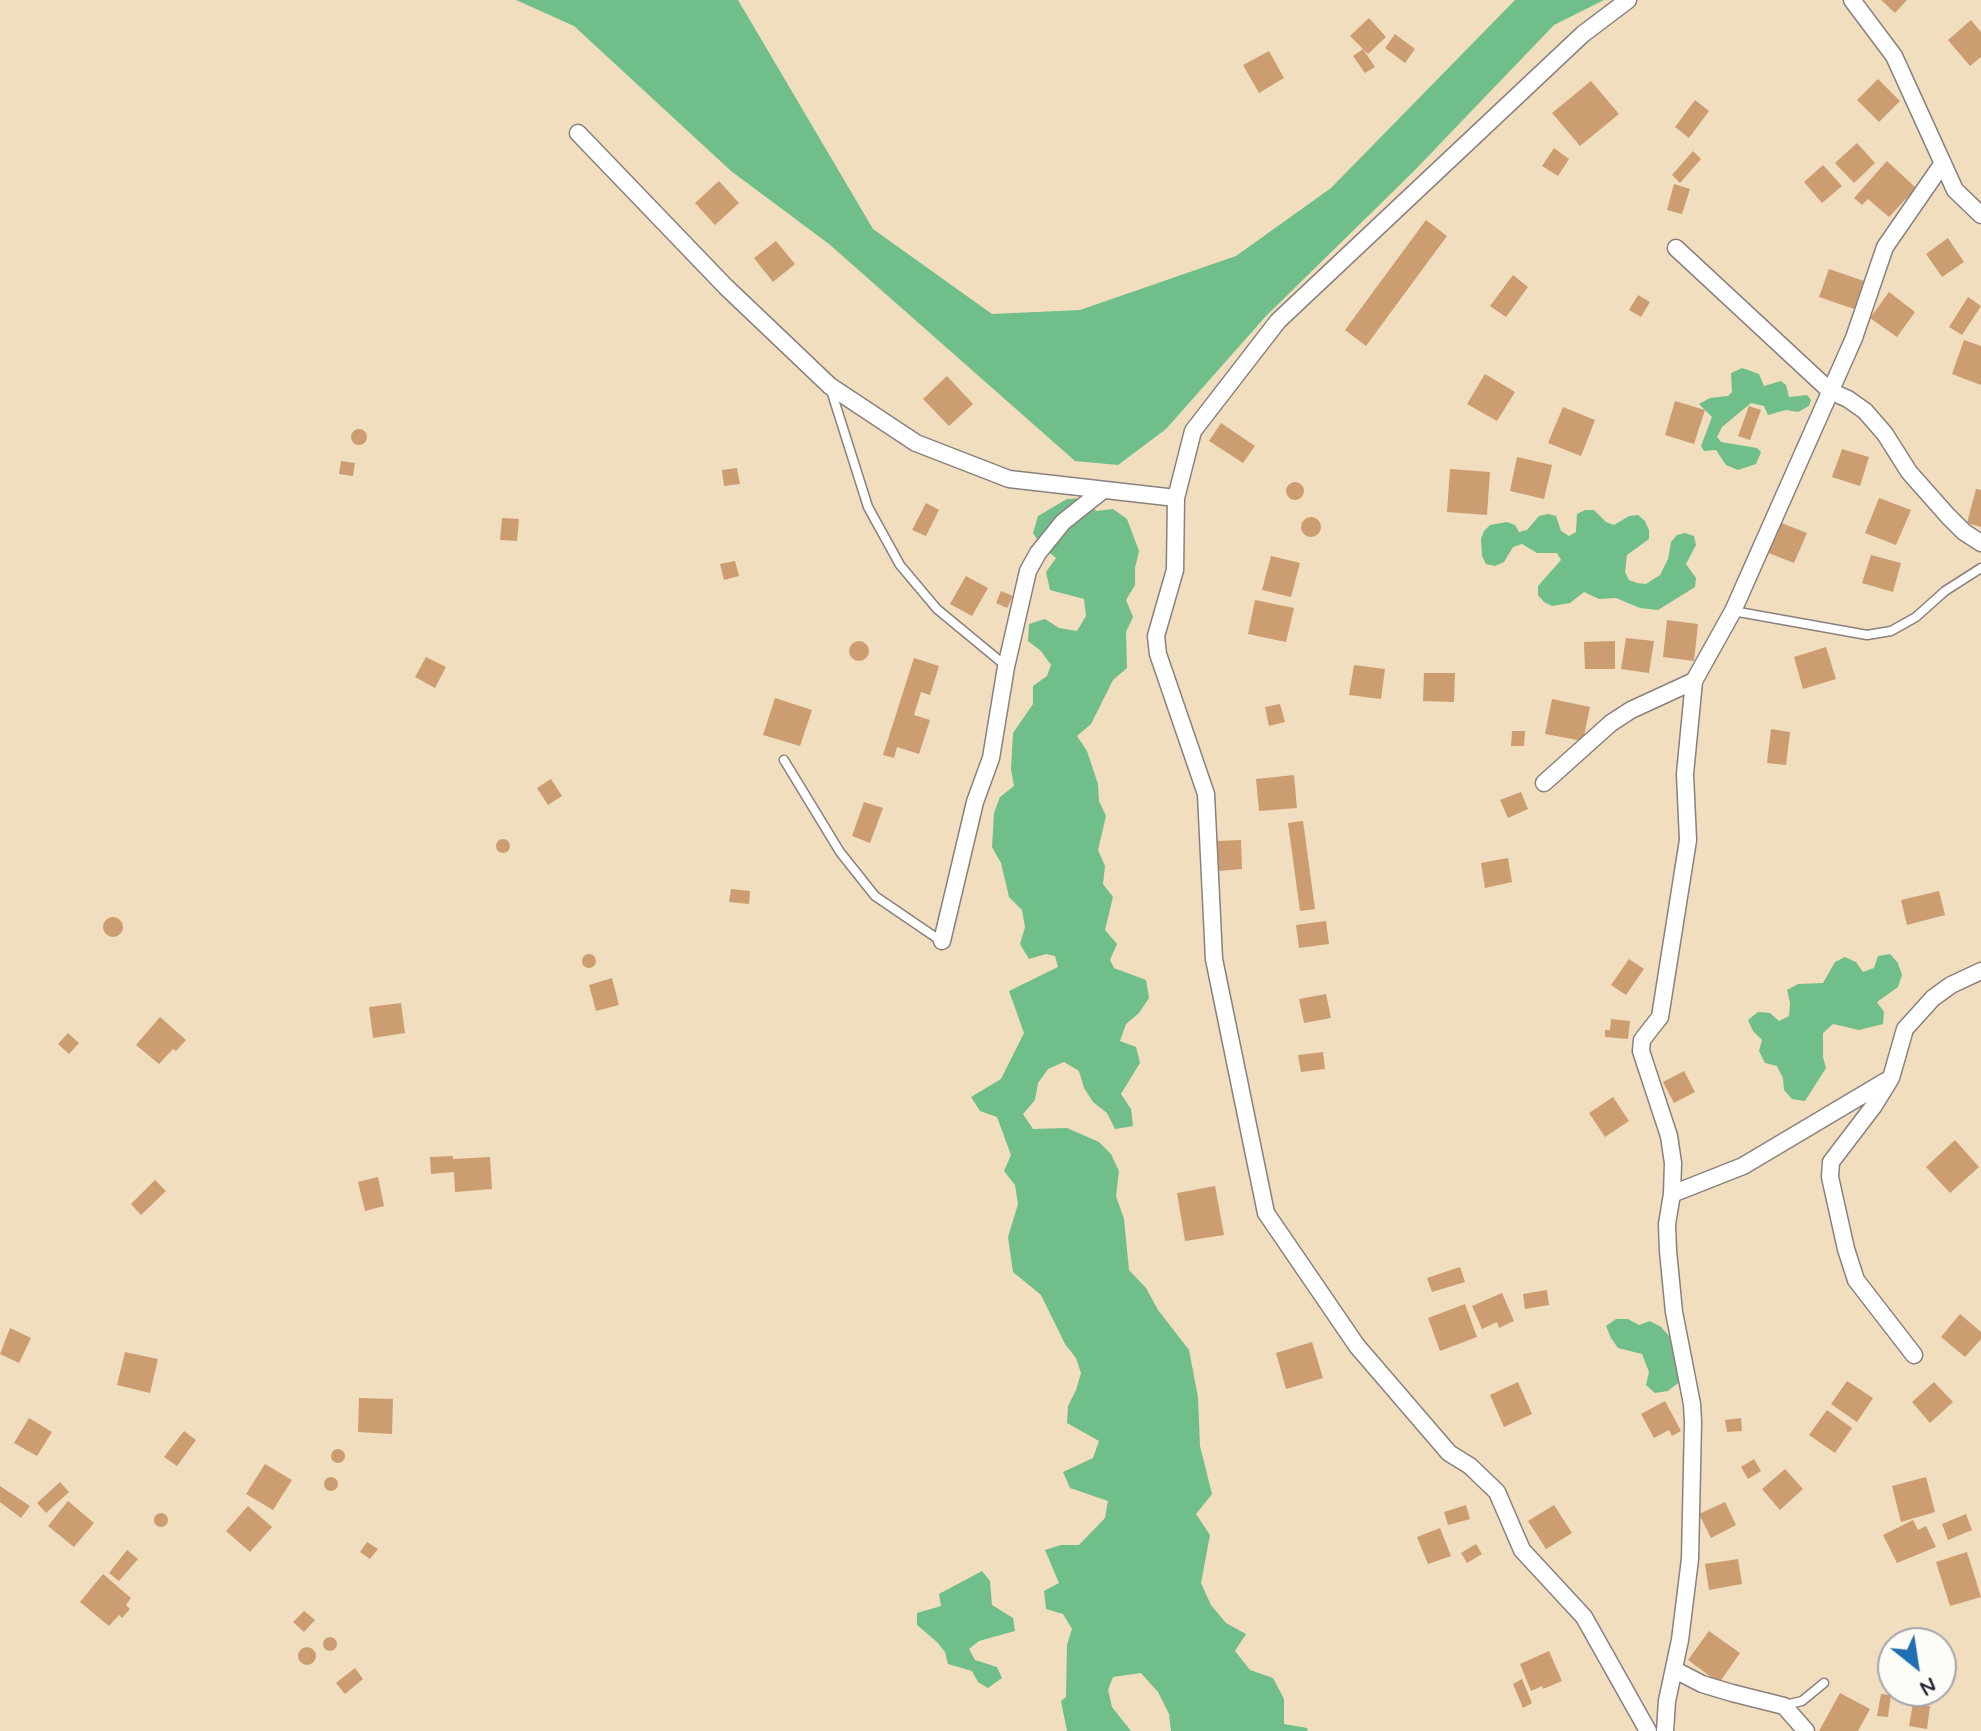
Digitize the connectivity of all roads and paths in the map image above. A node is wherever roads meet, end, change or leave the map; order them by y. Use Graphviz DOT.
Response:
graph roads {
  1 [pos="1628,0"];
  2 [pos="1852,0"];
  3 [pos="578,133"];
  4 [pos="1943,163"];
  5 [pos="1981,215"];
  6 [pos="1676,248"];
  7 [pos="830,386"];
  8 [pos="1830,391"];
  9 [pos="1102,491"];
  10 [pos="1176,498"];
  11 [pos="1981,543"];
  12 [pos="1981,568"];
  13 [pos="1733,611"];
  14 [pos="1006,667"];
  15 [pos="1694,681"];
  16 [pos="784,760"];
  17 [pos="1544,783"];
  18 [pos="942,941"];
  19 [pos="1981,971"];
  20 [pos="1891,1078"];
  21 [pos="1672,1194"];
  22 [pos="1914,1355"];
  23 [pos="1675,1670"];
  24 [pos="1824,1683"];
  25 [pos="1784,1706"];
  26 [pos="1648,1731"];
  27 [pos="1665,1731"];
  28 [pos="1806,1731"];
  1 -- 10 [label="street"];
  2 -- 4 [label="street"];
  3 -- 7 [label="street"];
  4 -- 5 [label="street"];
  4 -- 8 [label="street"];
  6 -- 8 [label="street"];
  7 -- 9 [label="street"];
  7 -- 14 [label="lane"];
  8 -- 11 [label="street"];
  8 -- 13 [label="street"];
  9 -- 10 [label="street"];
  9 -- 14 [label="street"];
  10 -- 26 [label="street"];
  12 -- 13 [label="lane"];
  13 -- 15 [label="street"];
  14 -- 18 [label="street"];
  15 -- 17 [label="street"];
  15 -- 21 [label="street"];
  16 -- 18 [label="lane"];
  19 -- 20 [label="street"];
  20 -- 21 [label="street"];
  20 -- 22 [label="street"];
  21 -- 23 [label="street"];
  23 -- 25 [label="street"];
  23 -- 27 [label="street"];
  24 -- 25 [label="lane"];
  25 -- 28 [label="street"];
}
